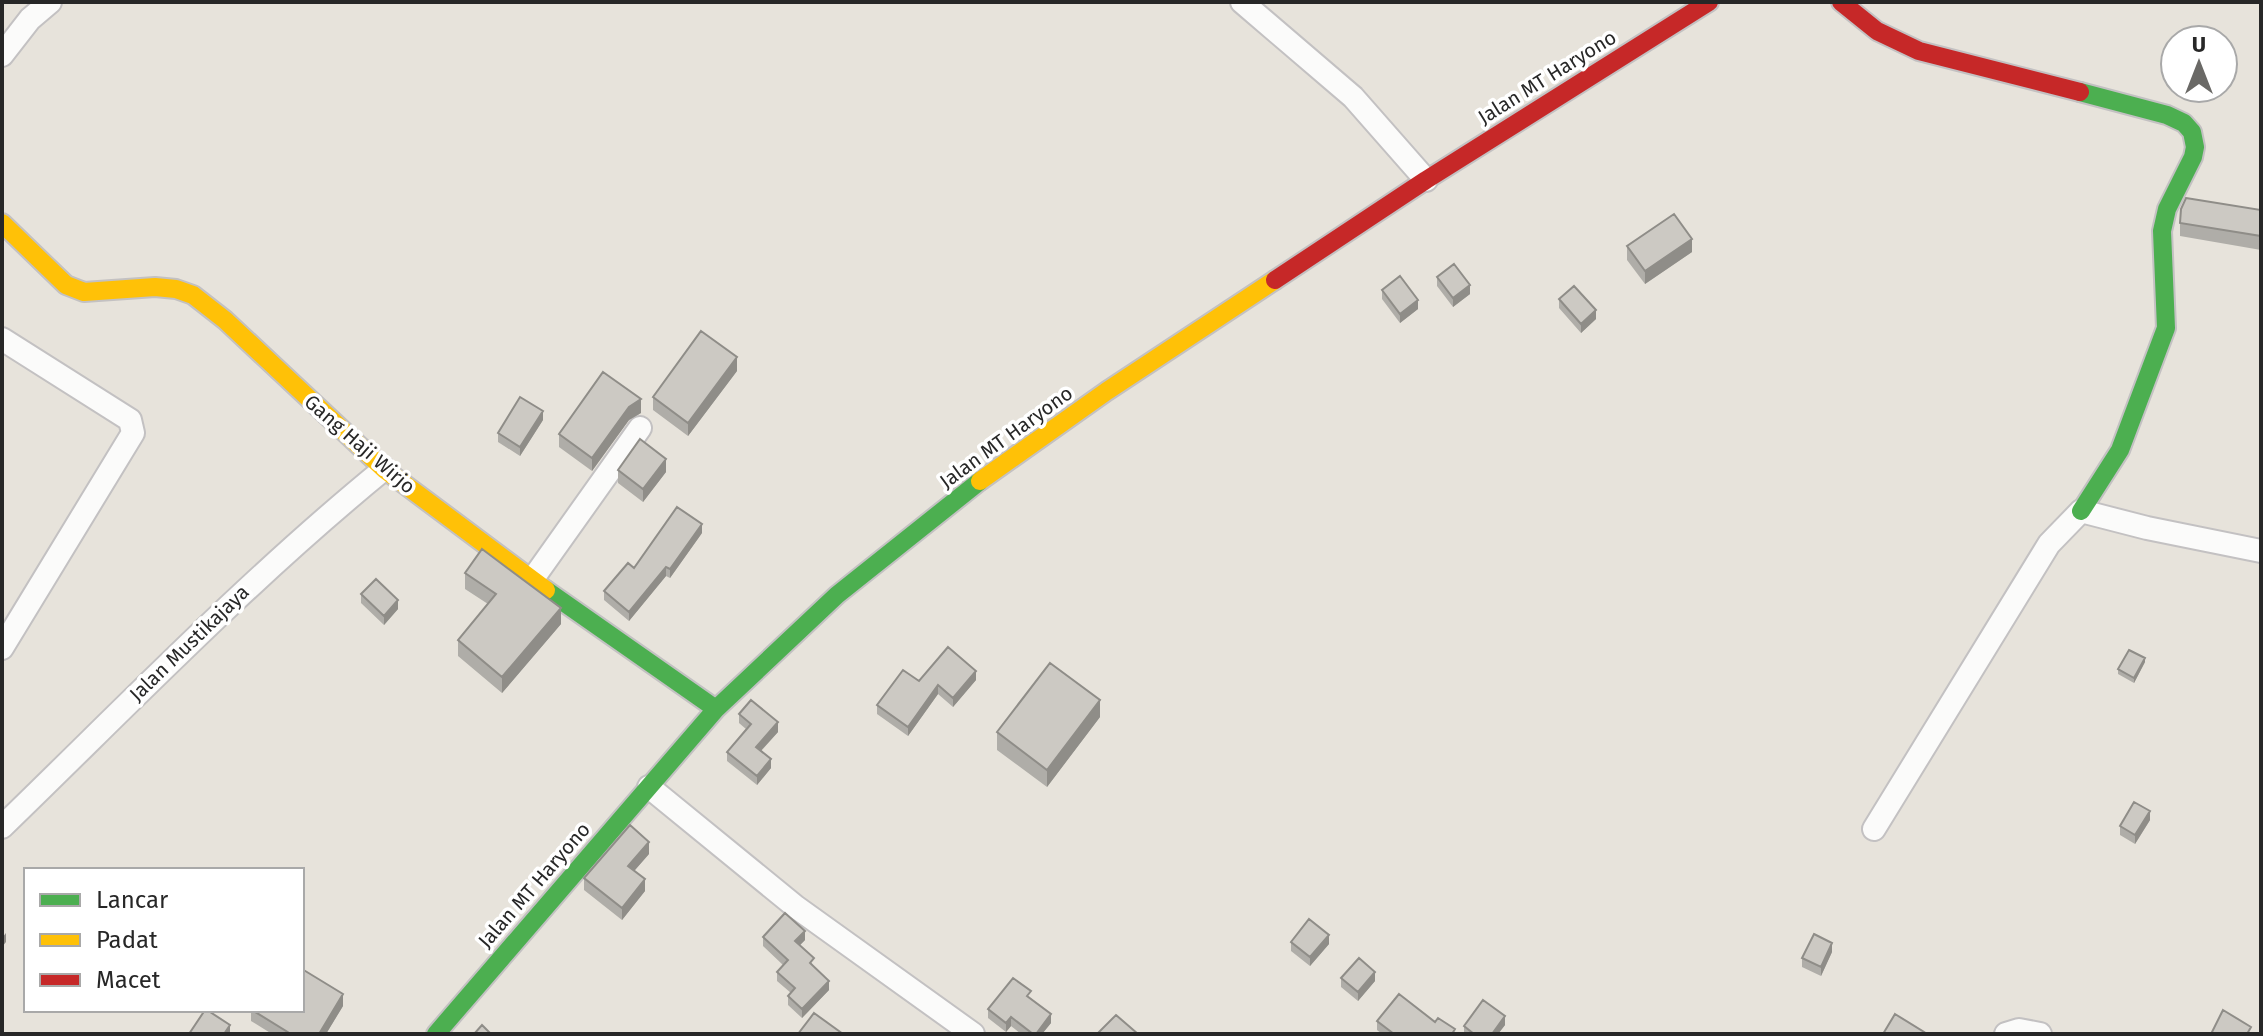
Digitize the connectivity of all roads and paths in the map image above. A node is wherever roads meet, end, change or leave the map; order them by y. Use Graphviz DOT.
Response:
graph roads {
  1 [pos="50,2"];
  2 [pos="1242,2"];
  3 [pos="1709,2"];
  4 [pos="1841,2"];
  5 [pos="2,55"];
  6 [pos="1426,180"];
  7 [pos="2,223"];
  8 [pos="2,339"];
  9 [pos="640,428"];
  10 [pos="384,469"];
  11 [pos="2081,511"];
  12 [pos="2261,551"];
  13 [pos="532,580"];
  14 [pos="10,617"];
  15 [pos="3,644"];
  16 [pos="716,709"];
  17 [pos="649,787"];
  18 [pos="2,827"];
  19 [pos="1874,829"];
  20 [pos="436,1034"];
  21 [pos="973,1034"];
  22 [pos="2006,1034"];
  23 [pos="2040,1034"];
  1 -- 5 [label="street"];
  2 -- 6 [label="street"];
  3 -- 6 [label="street, Jalan MT Haryono"];
  4 -- 11 [label="street"];
  6 -- 16 [label="street, Jalan MT Haryono"];
  7 -- 10 [label="street, Gang Haji Wirjo"];
  8 -- 14 [label="street"];
  9 -- 13 [label="street"];
  10 -- 13 [label="street, Gang Haji Wirjo"];
  10 -- 18 [label="street, Jalan Mustikajaya"];
  11 -- 12 [label="street"];
  11 -- 19 [label="street"];
  13 -- 16 [label="street, Gang Haji Wirjo"];
  14 -- 15 [label="street"];
  16 -- 17 [label="street, Jalan MT Haryono"];
  17 -- 20 [label="street, Jalan MT Haryono"];
  17 -- 21 [label="street"];
  22 -- 23 [label="street"];
}
